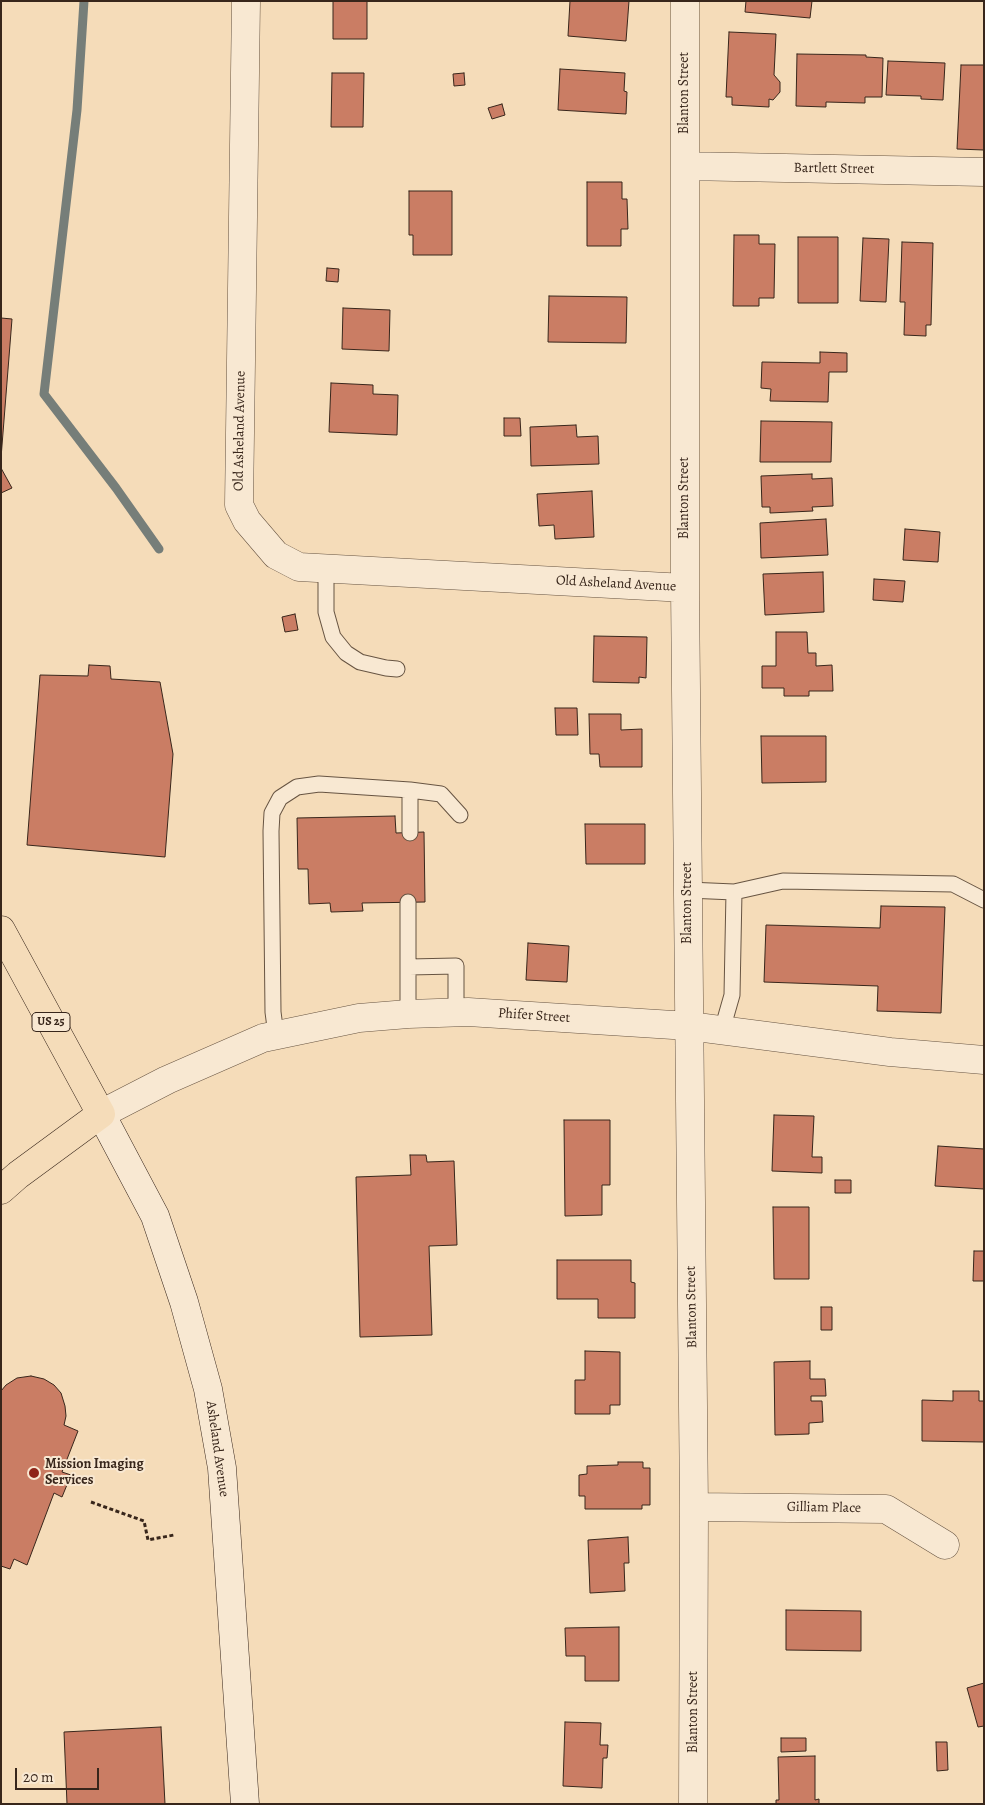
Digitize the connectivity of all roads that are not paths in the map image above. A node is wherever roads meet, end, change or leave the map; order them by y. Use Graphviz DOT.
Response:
graph roads {
  1 [pos="246,1"];
  2 [pos="685,1"];
  3 [pos="685,166"];
  4 [pos="984,172"];
  5 [pos="326,568"];
  6 [pos="685,588"];
  7 [pos="397,668"];
  8 [pos="410,790"];
  9 [pos="460,815"];
  10 [pos="410,832"];
  11 [pos="688,890"];
  12 [pos="734,892"];
  13 [pos="984,900"];
  14 [pos="408,902"];
  15 [pos="1,930"];
  16 [pos="409,967"];
  17 [pos="456,1013"];
  18 [pos="408,1014"];
  19 [pos="689,1026"];
  20 [pos="722,1030"];
  21 [pos="276,1035"];
  22 [pos="984,1060"];
  23 [pos="101,1114"];
  24 [pos="1,1190"];
  25 [pos="694,1508"];
  26 [pos="945,1545"];
  27 [pos="245,1804"];
  28 [pos="693,1804"];
  1 -- 5 [label="street, Old Asheland Avenue"];
  2 -- 3 [label="street, Blanton Street"];
  3 -- 4 [label="street, Bartlett Street"];
  3 -- 6 [label="street, Blanton Street"];
  5 -- 6 [label="street, Old Asheland Avenue"];
  5 -- 7 [label="lane"];
  6 -- 11 [label="street, Blanton Street"];
  8 -- 9 [label="lane"];
  8 -- 10 [label="lane"];
  8 -- 21 [label="lane"];
  11 -- 12 [label="lane"];
  11 -- 19 [label="street, Blanton Street"];
  12 -- 13 [label="lane"];
  12 -- 20 [label="lane"];
  14 -- 16 [label="lane"];
  15 -- 23 [label="main road, US 25"];
  16 -- 17 [label="lane"];
  16 -- 18 [label="lane"];
  17 -- 18 [label="street, Phifer Street"];
  17 -- 19 [label="street, Phifer Street"];
  18 -- 21 [label="street, Phifer Street"];
  19 -- 20 [label="street, Phifer Street"];
  19 -- 25 [label="street, Blanton Street"];
  20 -- 22 [label="street, Phifer Street"];
  21 -- 23 [label="street, Phifer Street"];
  23 -- 24 [label="main road"];
  23 -- 27 [label="street, Asheland Avenue"];
  25 -- 26 [label="street, Gilliam Place"];
  25 -- 28 [label="street, Blanton Street"];
}
